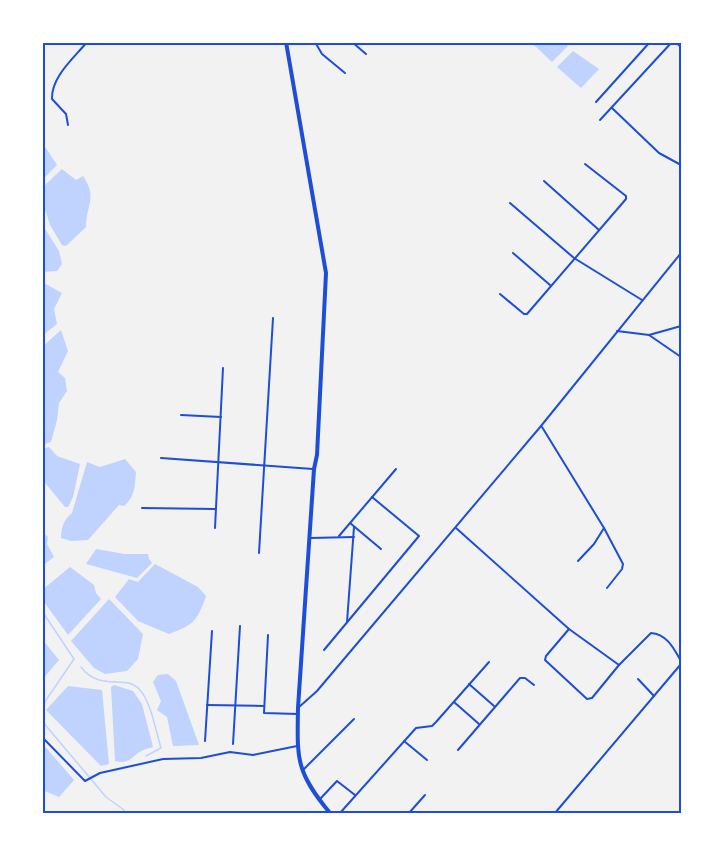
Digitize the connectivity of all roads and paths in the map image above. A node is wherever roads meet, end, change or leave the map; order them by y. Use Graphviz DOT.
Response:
graph roads {
  1 [pos="87,42"];
  2 [pos="286,42"];
  3 [pos="315,42"];
  4 [pos="352,42"];
  5 [pos="650,42"];
  6 [pos="674,42"];
  7 [pos="681,47"];
  8 [pos="366,54"];
  9 [pos="345,73"];
  10 [pos="596,102"];
  11 [pos="612,108"];
  12 [pos="600,120"];
  13 [pos="68,125"];
  14 [pos="585,164"];
  15 [pos="681,165"];
  16 [pos="544,181"];
  17 [pos="510,203"];
  18 [pos="599,230"];
  19 [pos="513,253"];
  20 [pos="681,253"];
  21 [pos="574,258"];
  22 [pos="550,285"];
  23 [pos="500,294"];
  24 [pos="642,300"];
  25 [pos="273,318"];
  26 [pos="681,326"];
  27 [pos="617,331"];
  28 [pos="649,335"];
  29 [pos="681,357"];
  30 [pos="223,369"];
  31 [pos="181,416"];
  32 [pos="221,417"];
  33 [pos="541,426"];
  34 [pos="161,458"];
  35 [pos="219,462"];
  36 [pos="263,465"];
  37 [pos="396,468"];
  38 [pos="314,469"];
  39 [pos="372,497"];
  40 [pos="142,508"];
  41 [pos="215,509"];
  42 [pos="350,523"];
  43 [pos="354,527"];
  44 [pos="455,527"];
  45 [pos="215,528"];
  46 [pos="604,528"];
  47 [pos="339,536"];
  48 [pos="310,537"];
  49 [pos="354,537"];
  50 [pos="381,549"];
  51 [pos="259,553"];
  52 [pos="578,561"];
  53 [pos="607,588"];
  54 [pos="347,622"];
  55 [pos="240,626"];
  56 [pos="569,629"];
  57 [pos="212,631"];
  58 [pos="268,635"];
  59 [pos="324,650"];
  60 [pos="489,662"];
  61 [pos="681,663"];
  62 [pos="619,665"];
  63 [pos="638,679"];
  64 [pos="469,684"];
  65 [pos="534,685"];
  66 [pos="654,696"];
  67 [pos="453,702"];
  68 [pos="207,705"];
  69 [pos="236,706"];
  70 [pos="265,706"];
  71 [pos="494,707"];
  72 [pos="298,708"];
  73 [pos="297,714"];
  74 [pos="354,719"];
  75 [pos="479,724"];
  76 [pos="42,736"];
  77 [pos="205,741"];
  78 [pos="404,741"];
  79 [pos="233,744"];
  80 [pos="297,746"];
  81 [pos="458,750"];
  82 [pos="427,760"];
  83 [pos="302,771"];
  84 [pos="355,795"];
  85 [pos="425,795"];
  86 [pos="320,800"];
  87 [pos="330,813"];
  88 [pos="340,813"];
  89 [pos="409,813"];
  90 [pos="555,813"];
  1 -- 13 [label="street"];
  2 -- 38 [label="main road"];
  3 -- 9 [label="street"];
  4 -- 8 [label="street"];
  5 -- 10 [label="street"];
  6 -- 7 [label="street"];
  6 -- 11 [label="street"];
  11 -- 12 [label="street"];
  11 -- 15 [label="street"];
  14 -- 18 [label="street"];
  16 -- 18 [label="street"];
  17 -- 21 [label="street"];
  18 -- 21 [label="street"];
  19 -- 22 [label="street"];
  20 -- 24 [label="street"];
  21 -- 22 [label="street"];
  21 -- 24 [label="street"];
  22 -- 23 [label="street"];
  24 -- 27 [label="street"];
  25 -- 36 [label="street"];
  26 -- 28 [label="street"];
  27 -- 28 [label="street"];
  27 -- 33 [label="street"];
  28 -- 29 [label="street"];
  30 -- 32 [label="street"];
  31 -- 32 [label="street"];
  32 -- 35 [label="street"];
  33 -- 44 [label="street"];
  33 -- 46 [label="street"];
  34 -- 35 [label="street"];
  35 -- 36 [label="street"];
  35 -- 41 [label="street"];
  36 -- 38 [label="street"];
  36 -- 51 [label="street"];
  37 -- 39 [label="street"];
  38 -- 48 [label="main road"];
  39 -- 42 [label="street"];
  39 -- 54 [label="street"];
  40 -- 41 [label="street"];
  41 -- 45 [label="street"];
  42 -- 43 [label="street"];
  42 -- 47 [label="street"];
  43 -- 49 [label="street"];
  43 -- 50 [label="street"];
  44 -- 56 [label="street"];
  44 -- 72 [label="street"];
  46 -- 52 [label="street"];
  46 -- 53 [label="street"];
  47 -- 48 [label="street"];
  47 -- 49 [label="street"];
  48 -- 72 [label="main road"];
  49 -- 54 [label="street"];
  54 -- 59 [label="street"];
  55 -- 69 [label="street"];
  56 -- 62 [label="street"];
  56 -- 62 [label="street"];
  57 -- 68 [label="street"];
  58 -- 70 [label="street"];
  60 -- 64 [label="street"];
  61 -- 62 [label="street"];
  61 -- 66 [label="street"];
  63 -- 66 [label="street"];
  64 -- 67 [label="street"];
  64 -- 71 [label="street"];
  65 -- 71 [label="street"];
  66 -- 90 [label="street"];
  67 -- 75 [label="street"];
  67 -- 78 [label="street"];
  68 -- 69 [label="street"];
  68 -- 77 [label="street"];
  69 -- 70 [label="street"];
  69 -- 79 [label="street"];
  70 -- 73 [label="street"];
  71 -- 75 [label="street"];
  72 -- 73 [label="main road"];
  73 -- 80 [label="main road"];
  74 -- 83 [label="street"];
  75 -- 81 [label="street"];
  76 -- 80 [label="street"];
  78 -- 82 [label="street"];
  78 -- 84 [label="street"];
  80 -- 83 [label="main road"];
  83 -- 86 [label="main road"];
  84 -- 86 [label="street"];
  84 -- 88 [label="street"];
  85 -- 89 [label="street"];
  86 -- 87 [label="main road"];
}
